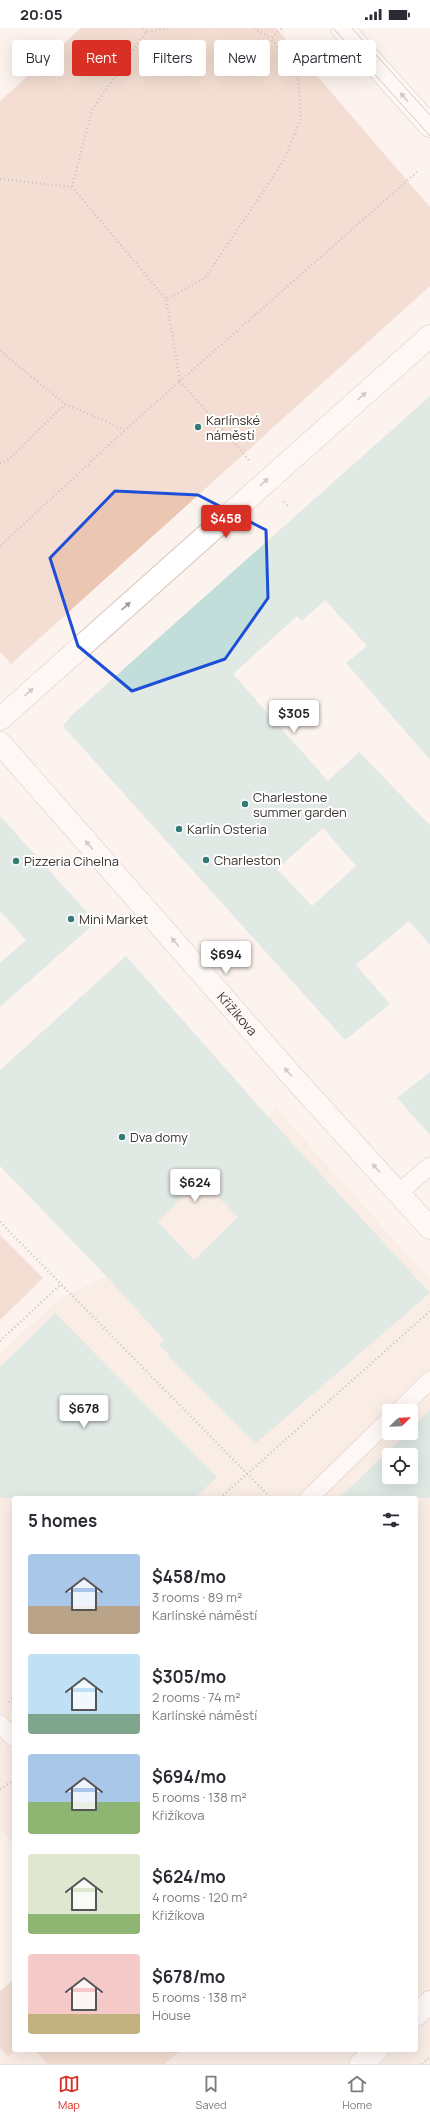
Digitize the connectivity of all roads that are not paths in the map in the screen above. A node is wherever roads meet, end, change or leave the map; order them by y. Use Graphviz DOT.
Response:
graph roads {
  1 [pos="342,28"];
  2 [pos="430,126"];
  3 [pos="430,336"];
  4 [pos="0,719"];
  5 [pos="0,743"];
  6 [pos="430,1166"];
  7 [pos="398,1193"];
  8 [pos="430,1228"];
  9 [pos="430,1380"];
  10 [pos="406,1404"];
  11 [pos="382,1427"];
  12 [pos="311,1496"];
  13 [pos="0,1724"];
  14 [pos="12,1736"];
  15 [pos="430,2002"];
  16 [pos="418,2012"];
  17 [pos="375,2052"];
  18 [pos="361,2064"];
  2 -- 1 [label="street, one-way"];
  4 -- 3 [label="street, one-way"];
  7 -- 5 [label="street, Křižíkova, one-way"];
  6 -- 7 [label="lane"];
  7 -- 8 [label="street, Křižíkova"];
  9 -- 10 [label="lane"];
  11 -- 12 [label="lane"];
  13 -- 14 [label="lane"];
  15 -- 16 [label="street"];
  17 -- 18 [label="street"];
}
